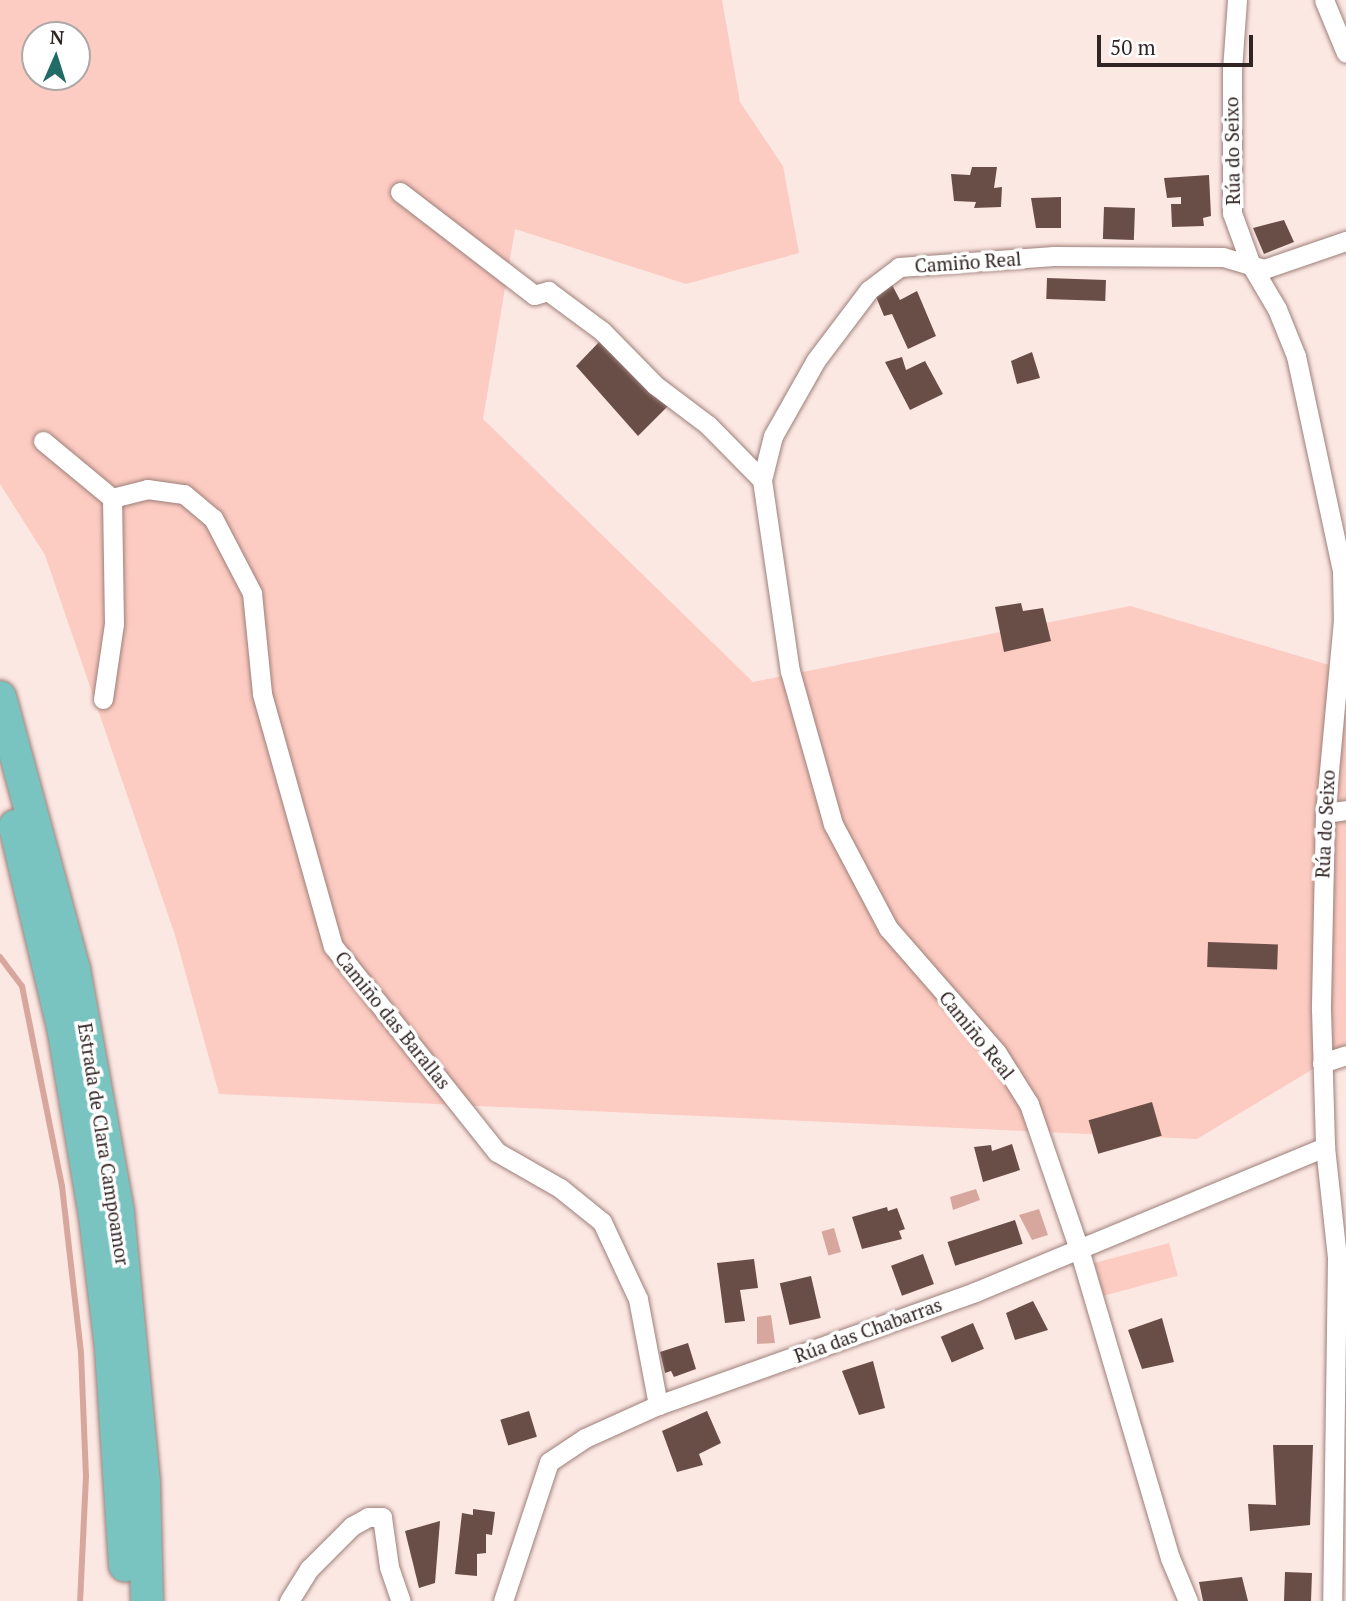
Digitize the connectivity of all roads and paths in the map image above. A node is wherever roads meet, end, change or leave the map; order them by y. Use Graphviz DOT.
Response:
graph roads {
  1 [pos="1237,0"];
  2 [pos="1324,0"];
  3 [pos="1346,53"];
  4 [pos="400,192"];
  5 [pos="1346,241"];
  6 [pos="1251,265"];
  7 [pos="43,441"];
  8 [pos="762,480"];
  9 [pos="111,498"];
  10 [pos="1345,620"];
  11 [pos="0,697"];
  12 [pos="103,699"];
  13 [pos="0,771"];
  14 [pos="1346,810"];
  15 [pos="1325,813"];
  16 [pos="1346,1055"];
  17 [pos="1322,1063"];
  18 [pos="1325,1147"];
  19 [pos="1079,1250"];
  20 [pos="1342,1375"];
  21 [pos="658,1405"];
  22 [pos="125,1601"];
  23 [pos="147,1601"];
  24 [pos="289,1601"];
  25 [pos="401,1601"];
  26 [pos="503,1601"];
  27 [pos="1188,1601"];
  28 [pos="1332,1601"];
  1 -- 6 [label="street, Rúa do Seixo"];
  2 -- 3 [label="street"];
  4 -- 8 [label="street"];
  5 -- 6 [label="street, Camiño Real"];
  6 -- 8 [label="street, Camiño Real"];
  6 -- 10 [label="street, Rúa do Seixo"];
  7 -- 9 [label="street"];
  8 -- 19 [label="street, Camiño Real"];
  9 -- 12 [label="street"];
  9 -- 21 [label="street, Camiño das Barallas"];
  10 -- 15 [label="street, Rúa do Seixo"];
  11 -- 23 [label="main road, Estrada de Clara Campoamor"];
  13 -- 22 [label="main road, Estrada de Clara Campoamor"];
  14 -- 15 [label="street"];
  15 -- 17 [label="street, Rúa do Seixo"];
  16 -- 17 [label="street"];
  17 -- 18 [label="street, Rúa do Seixo"];
  18 -- 19 [label="street, Rúa das Chabarras"];
  18 -- 20 [label="street, Rúa do Seixo"];
  19 -- 21 [label="street, Rúa das Chabarras"];
  19 -- 27 [label="street, Camiño Real"];
  20 -- 28 [label="street, Rúa do Seixo"];
  21 -- 26 [label="street, Rúa das Chabarras"];
  24 -- 25 [label="street"];
}
